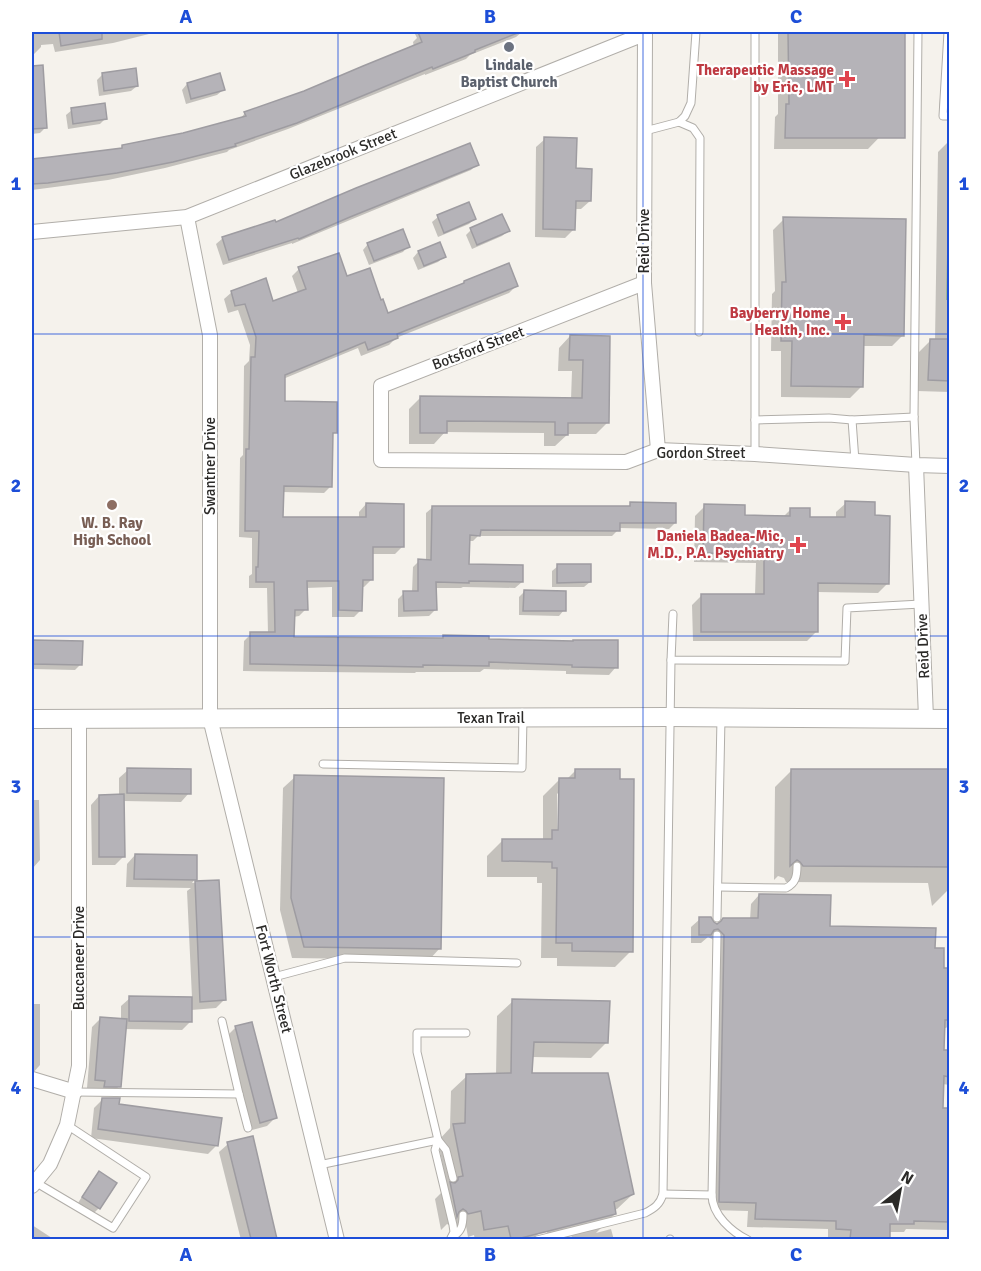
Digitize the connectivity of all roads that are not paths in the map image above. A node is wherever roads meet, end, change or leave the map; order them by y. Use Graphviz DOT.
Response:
graph roads {
  1 [pos="696,32"];
  2 [pos="756,32"];
  3 [pos="918,32"];
  4 [pos="948,32"];
  5 [pos="644,33"];
  6 [pos="950,116"];
  7 [pos="679,122"];
  8 [pos="644,131"];
  9 [pos="187,217"];
  10 [pos="32,232"];
  11 [pos="644,283"];
  12 [pos="699,332"];
  13 [pos="915,417"];
  14 [pos="755,420"];
  15 [pos="852,420"];
  16 [pos="658,450"];
  17 [pos="755,454"];
  18 [pos="381,460"];
  19 [pos="855,461"];
  20 [pos="916,465"];
  21 [pos="950,466"];
  22 [pos="921,604"];
  23 [pos="673,614"];
  24 [pos="672,660"];
  25 [pos="670,717"];
  26 [pos="210,718"];
  27 [pos="523,718"];
  28 [pos="721,718"];
  29 [pos="926,718"];
  30 [pos="950,718"];
  31 [pos="32,719"];
  32 [pos="79,719"];
  33 [pos="323,764"];
  34 [pos="797,866"];
  35 [pos="718,887"];
  36 [pos="717,918"];
  37 [pos="717,935"];
  38 [pos="516,963"];
  39 [pos="274,977"];
  40 [pos="222,1021"];
  41 [pos="466,1033"];
  42 [pos="32,1079"];
  43 [pos="75,1092"];
  44 [pos="239,1094"];
  45 [pos="67,1125"];
  46 [pos="248,1128"];
  47 [pos="438,1140"];
  48 [pos="319,1165"];
  49 [pos="453,1178"];
  50 [pos="33,1184"];
  51 [pos="663,1194"];
  52 [pos="712,1195"];
  53 [pos="463,1215"];
  54 [pos="451,1238"];
  55 [pos="337,1239"];
  56 [pos="537,1239"];
  57 [pos="748,1239"];
  1 -- 7 [label="lane"];
  2 -- 14 [label="lane"];
  3 -- 13 [label="lane"];
  4 -- 6 [label="lane"];
  5 -- 8 [label="street, Reid Drive"];
  5 -- 9 [label="street, Glazebrook Street"];
  7 -- 8 [label="lane"];
  7 -- 12 [label="lane"];
  8 -- 11 [label="street, Reid Drive"];
  9 -- 10 [label="street, Glazebrook Street"];
  9 -- 26 [label="street, Swantner Drive"];
  11 -- 16 [label="street, Reid Drive"];
  11 -- 18 [label="street, Botsford Street"];
  13 -- 15 [label="lane"];
  13 -- 20 [label="lane"];
  14 -- 15 [label="lane"];
  14 -- 17 [label="lane"];
  15 -- 19 [label="lane"];
  16 -- 17 [label="street, Gordon Street"];
  16 -- 18 [label="street, Gordon Street"];
  17 -- 19 [label="street, Gordon Street"];
  19 -- 20 [label="street, Gordon Street"];
  20 -- 21 [label="street, Gordon Street"];
  20 -- 22 [label="street, Reid Drive"];
  22 -- 24 [label="lane"];
  22 -- 29 [label="street, Reid Drive"];
  23 -- 24 [label="lane"];
  24 -- 25 [label="lane"];
  25 -- 27 [label="street, Texan Trail"];
  25 -- 28 [label="street, Texan Trail"];
  25 -- 51 [label="lane"];
  26 -- 27 [label="street, Texan Trail"];
  26 -- 32 [label="street, Texan Trail"];
  26 -- 39 [label="street, Fort Worth Street"];
  27 -- 33 [label="lane"];
  28 -- 29 [label="street, Texan Trail"];
  28 -- 35 [label="lane"];
  29 -- 30 [label="street, Texan Trail"];
  31 -- 32 [label="street, Texan Trail"];
  32 -- 43 [label="street, Buccaneer Drive"];
  34 -- 35 [label="lane"];
  35 -- 36 [label="lane"];
  37 -- 52 [label="lane"];
  38 -- 39 [label="lane"];
  39 -- 48 [label="street, Fort Worth Street"];
  40 -- 44 [label="lane"];
  41 -- 47 [label="lane"];
  42 -- 43 [label="street"];
  43 -- 44 [label="lane"];
  43 -- 45 [label="street, Buccaneer Drive"];
  44 -- 46 [label="lane"];
  45 -- 50 [label="street, Buccaneer Drive"];
  45 -- 50 [label="lane"];
  47 -- 48 [label="lane"];
  47 -- 49 [label="lane"];
  47 -- 54 [label="lane"];
  48 -- 55 [label="street, Fort Worth Street"];
  51 -- 52 [label="lane"];
  51 -- 56 [label="lane"];
  52 -- 57 [label="lane"];
  53 -- 54 [label="lane"];
}
